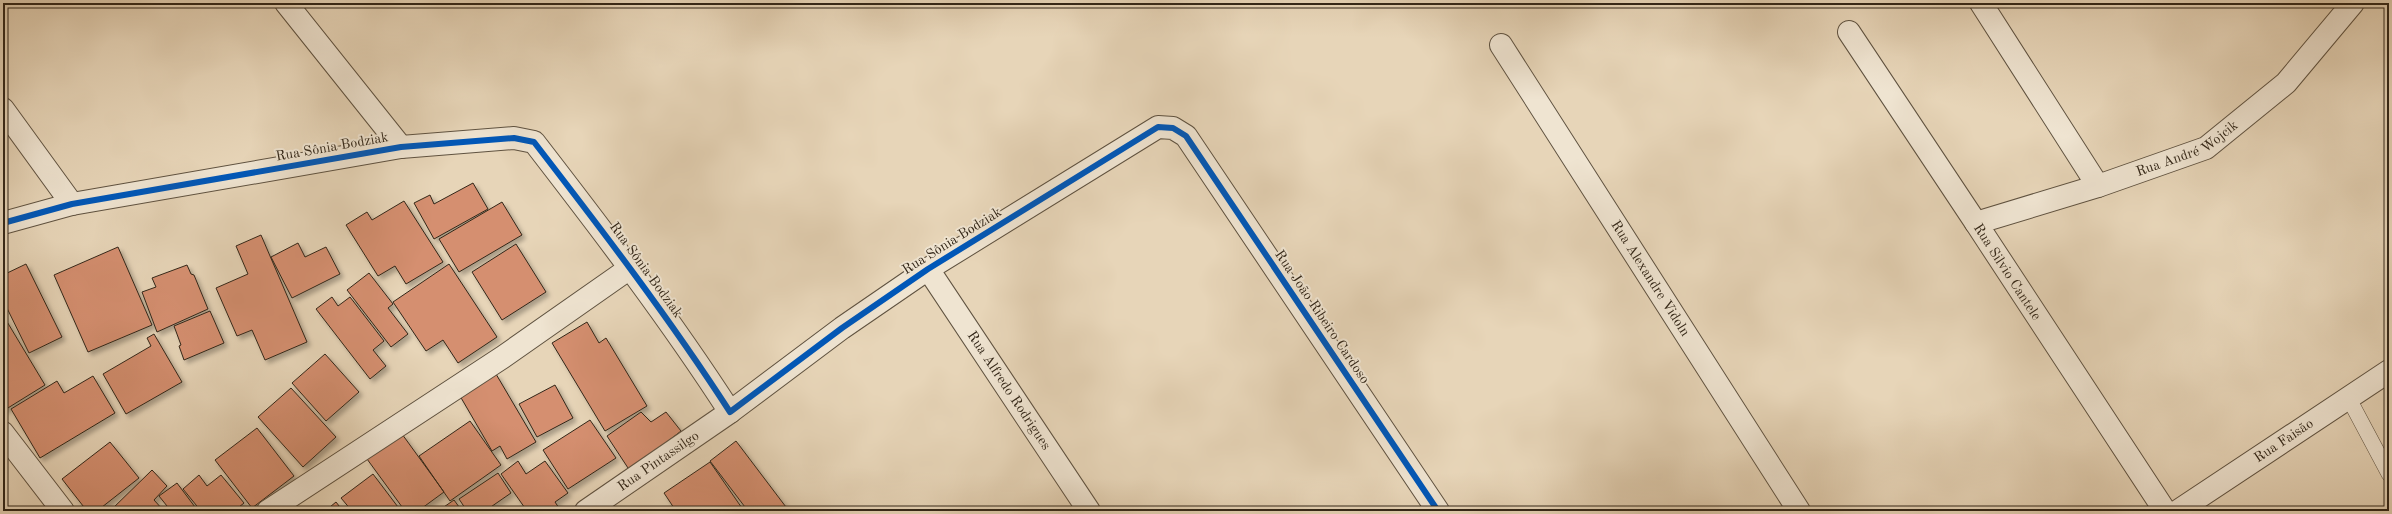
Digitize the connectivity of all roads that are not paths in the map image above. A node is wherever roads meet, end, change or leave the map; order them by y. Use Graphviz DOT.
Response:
graph roads {
  1 [pos="286,3"];
  2 [pos="1981,3"];
  3 [pos="2353,3"];
  4 [pos="1850,32"];
  5 [pos="1501,45"];
  6 [pos="3,110"];
  7 [pos="1186,136"];
  8 [pos="400,147"];
  9 [pos="2098,186"];
  10 [pos="72,204"];
  11 [pos="3,223"];
  12 [pos="1976,223"];
  13 [pos="630,268"];
  14 [pos="928,270"];
  15 [pos="2389,371"];
  16 [pos="2348,398"];
  17 [pos="730,412"];
  18 [pos="3,433"];
  19 [pos="2389,474"];
  20 [pos="64,511"];
  21 [pos="268,511"];
  22 [pos="586,511"];
  23 [pos="1089,511"];
  24 [pos="1438,511"];
  25 [pos="1799,511"];
  26 [pos="2165,511"];
  27 [pos="2178,511"];
  1 -- 8 [label="street"];
  2 -- 9 [label="street"];
  3 -- 9 [label="street, Rua André Wojcik"];
  4 -- 12 [label="street, Rua Silvio Cantele"];
  5 -- 25 [label="street, Rua Alexandre Vidoln"];
  6 -- 10 [label="street"];
  7 -- 14 [label="street, Rua Sônia Bodziak"];
  7 -- 24 [label="street, Rua João Ribeiro Cardoso"];
  8 -- 10 [label="street, Rua Sônia Bodziak"];
  8 -- 13 [label="street, Rua Sônia Bodziak"];
  9 -- 12 [label="street, Rua André Wojcik"];
  10 -- 11 [label="street, Rua Sônia Bodziak"];
  12 -- 26 [label="street, Rua Silvio Cantele"];
  13 -- 17 [label="street, Rua Sônia Bodziak"];
  13 -- 21 [label="street"];
  14 -- 17 [label="street, Rua Sônia Bodziak"];
  14 -- 23 [label="street, Rua Alfredo Rodrigues"];
  15 -- 16 [label="street, Rua Faisão"];
  16 -- 19 [label="lane"];
  16 -- 27 [label="street, Rua Faisão"];
  17 -- 22 [label="street, Rua Pintassilgo"];
  18 -- 20 [label="street"];
}
